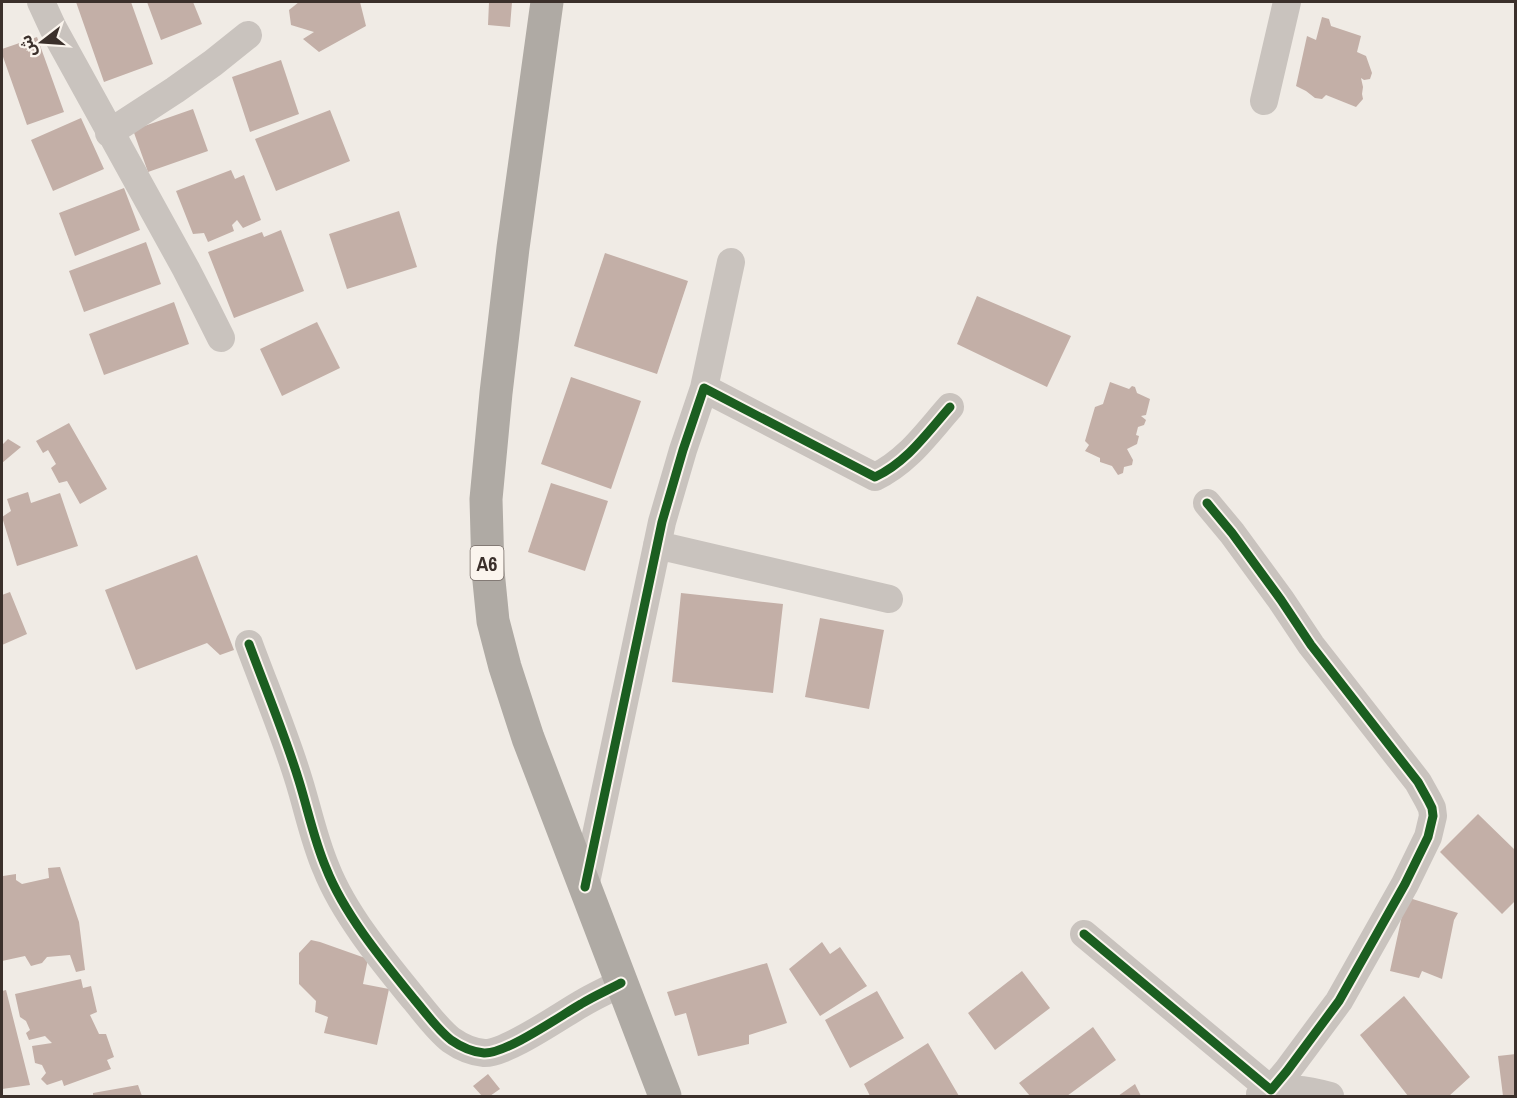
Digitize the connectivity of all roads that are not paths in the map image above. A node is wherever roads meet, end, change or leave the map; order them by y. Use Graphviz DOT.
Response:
graph roads {
  1 [pos="41,2"];
  2 [pos="547,2"];
  3 [pos="1287,2"];
  4 [pos="248,35"];
  5 [pos="1264,101"];
  6 [pos="109,133"];
  7 [pos="731,262"];
  8 [pos="220,338"];
  9 [pos="704,388"];
  10 [pos="950,407"];
  11 [pos="1207,503"];
  12 [pos="657,545"];
  13 [pos="889,599"];
  14 [pos="249,644"];
  15 [pos="585,887"];
  16 [pos="1084,934"];
  17 [pos="621,983"];
  18 [pos="1261,1093"];
  19 [pos="665,1096"];
  20 [pos="1330,1096"];
  1 -- 6 [label="street"];
  2 -- 15 [label="highway, A6"];
  3 -- 5 [label="street"];
  4 -- 6 [label="street"];
  6 -- 8 [label="street"];
  7 -- 9 [label="street"];
  9 -- 10 [label="street"];
  9 -- 12 [label="street"];
  11 -- 18 [label="street"];
  12 -- 13 [label="street"];
  12 -- 15 [label="street"];
  14 -- 17 [label="street"];
  15 -- 17 [label="highway, A6"];
  16 -- 18 [label="street"];
  17 -- 19 [label="highway, A6"];
  18 -- 20 [label="street"];
}
